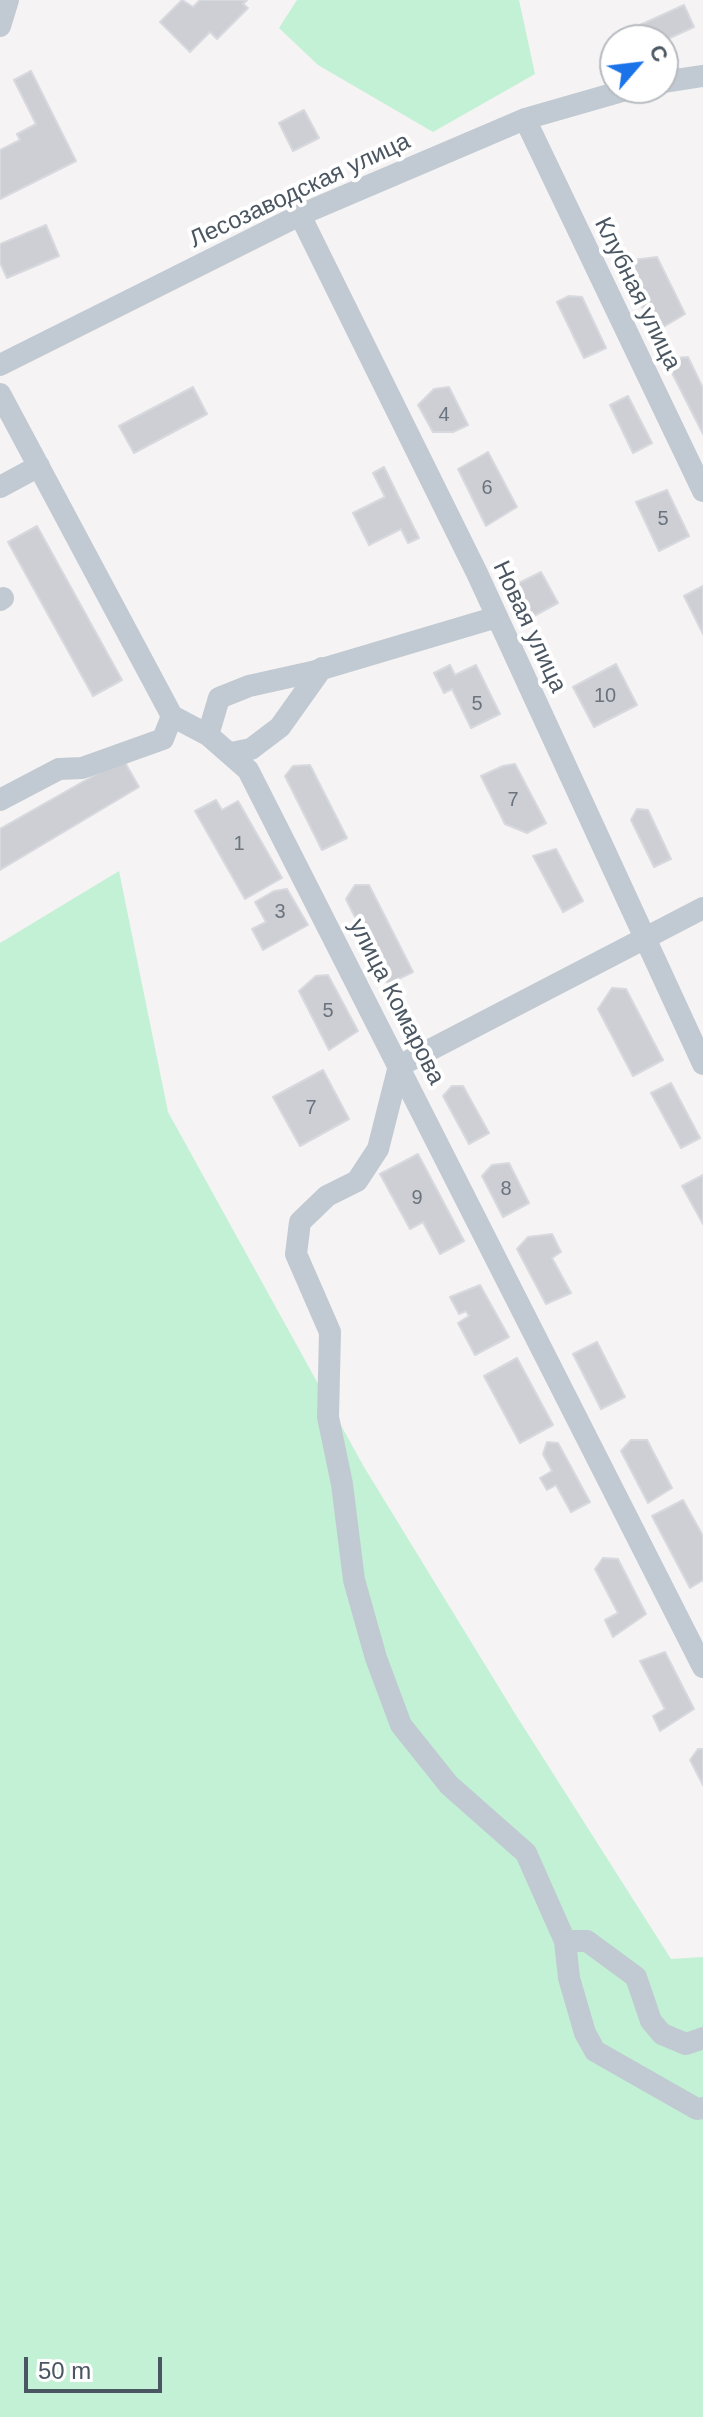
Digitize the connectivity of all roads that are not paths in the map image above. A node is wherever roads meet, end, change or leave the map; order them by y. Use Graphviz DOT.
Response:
graph roads {
  1 [pos="8,0"];
  2 [pos="0,26"];
  3 [pos="703,76"];
  4 [pos="679,80"];
  5 [pos="599,98"];
  6 [pos="525,119"];
  7 [pos="300,215"];
  8 [pos="0,365"];
  9 [pos="0,394"];
  10 [pos="39,466"];
  11 [pos="0,487"];
  12 [pos="703,491"];
  13 [pos="497,617"];
  14 [pos="322,668"];
  15 [pos="172,716"];
  16 [pos="208,735"];
  17 [pos="231,753"];
  18 [pos="0,800"];
  19 [pos="703,908"];
  20 [pos="643,938"];
  21 [pos="703,1064"];
  22 [pos="399,1066"];
  23 [pos="703,1667"];
  24 [pos="565,1941"];
  25 [pos="703,2038"];
  26 [pos="703,2108"];
  1 -- 2 [label="street"];
  3 -- 4 [label="street"];
  5 -- 6 [label="street, Лесозаводская улица"];
  6 -- 7 [label="street, Лесозаводская улица"];
  6 -- 12 [label="street, Клубная улица"];
  7 -- 8 [label="street, Лесозаводская улица"];
  7 -- 13 [label="street, Новая улица"];
  9 -- 10 [label="street"];
  10 -- 11 [label="street"];
  10 -- 15 [label="street"];
  13 -- 14 [label="street"];
  13 -- 20 [label="street, Новая улица"];
  14 -- 16 [label="street"];
  14 -- 17 [label="street"];
  15 -- 16 [label="street, улица Комарова"];
  15 -- 18 [label="street"];
  16 -- 17 [label="street, улица Комарова"];
  17 -- 22 [label="street, улица Комарова"];
  19 -- 20 [label="street"];
  20 -- 21 [label="street, Новая улица"];
  20 -- 22 [label="street"];
  22 -- 23 [label="street, улица Комарова"];
  22 -- 24 [label="street"];
  24 -- 25 [label="street"];
  24 -- 26 [label="street"];
}
